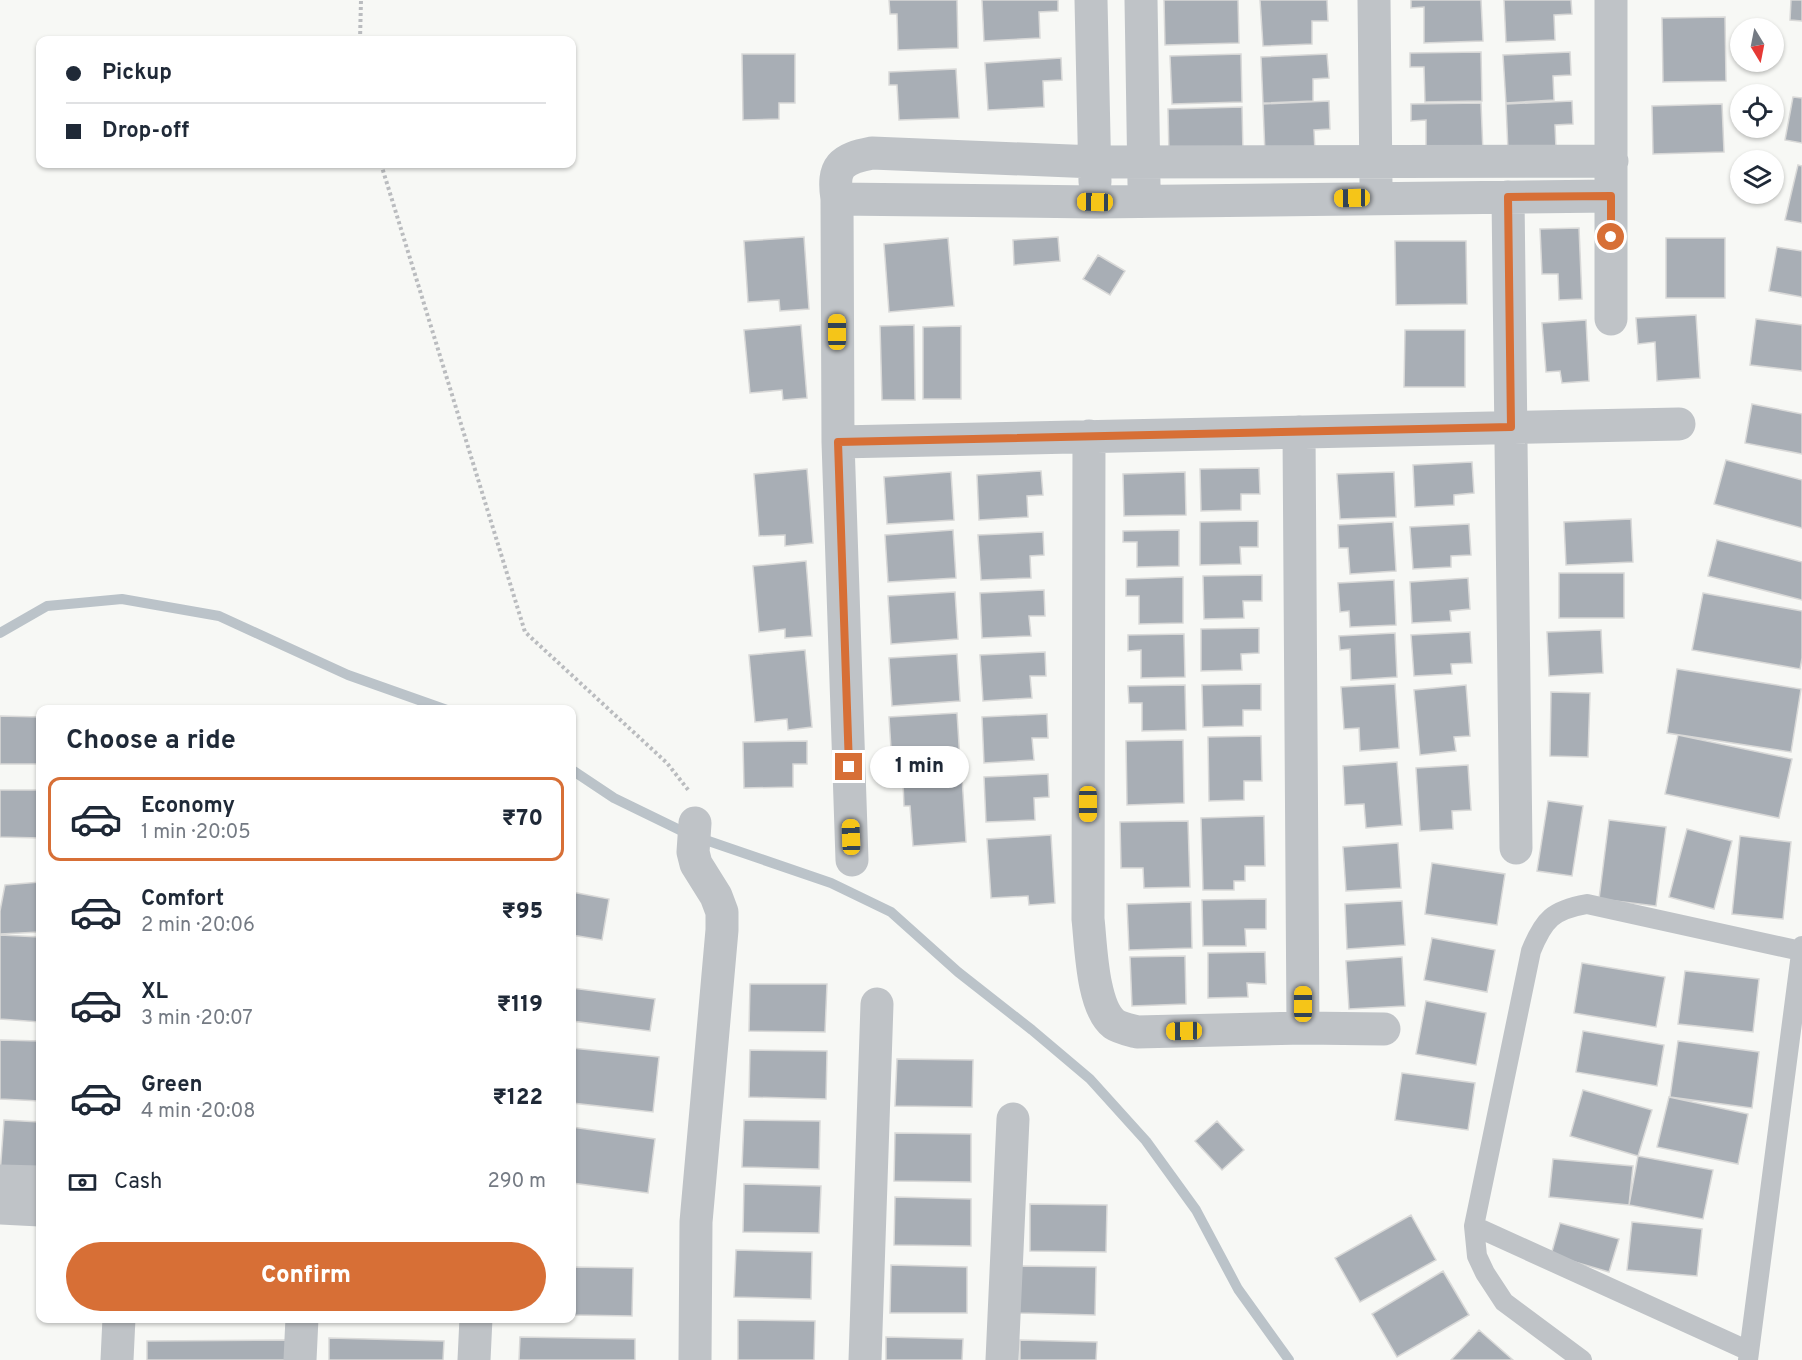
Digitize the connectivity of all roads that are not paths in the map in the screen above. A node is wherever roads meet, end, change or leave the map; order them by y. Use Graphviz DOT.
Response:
graph roads {
  1 [pos="1091,0"];
  2 [pos="1141,0"];
  3 [pos="1374,0"];
  4 [pos="1611,0"];
  5 [pos="1144,161"];
  6 [pos="1612,161"];
  7 [pos="1095,162"];
  8 [pos="1376,162"];
  9 [pos="1611,196"];
  10 [pos="1508,197"];
  11 [pos="1375,198"];
  12 [pos="837,199"];
  13 [pos="1095,202"];
  14 [pos="1145,202"];
  15 [pos="1611,319"];
  16 [pos="1679,424"];
  17 [pos="1511,427"];
  18 [pos="1299,432"];
  19 [pos="1089,436"];
  20 [pos="838,442"];
  21 [pos="694,833"];
  22 [pos="1516,848"];
  23 [pos="852,860"];
  24 [pos="1802,949"];
  25 [pos="877,1004"];
  26 [pos="1303,1028"];
  27 [pos="1384,1029"];
  28 [pos="1013,1119"];
  29 [pos="0,1181"];
  30 [pos="36,1182"];
  31 [pos="0,1208"];
  32 [pos="36,1210"];
  33 [pos="1474,1226"];
  34 [pos="119,1323"];
  35 [pos="302,1323"];
  36 [pos="476,1323"];
  37 [pos="1748,1355"];
  38 [pos="117,1360"];
  39 [pos="300,1360"];
  40 [pos="474,1360"];
  41 [pos="694,1360"];
  42 [pos="865,1360"];
  43 [pos="1002,1360"];
  44 [pos="1582,1360"];
  1 -- 7 [label="street"];
  2 -- 5 [label="street"];
  3 -- 8 [label="street"];
  4 -- 6 [label="street"];
  5 -- 7 [label="street"];
  5 -- 8 [label="street"];
  5 -- 14 [label="street"];
  6 -- 8 [label="street"];
  6 -- 9 [label="street"];
  7 -- 12 [label="street"];
  7 -- 13 [label="street"];
  8 -- 11 [label="street"];
  9 -- 10 [label="street"];
  9 -- 15 [label="street"];
  10 -- 11 [label="street"];
  10 -- 17 [label="street"];
  11 -- 14 [label="street"];
  12 -- 13 [label="street"];
  12 -- 20 [label="street"];
  13 -- 14 [label="street"];
  16 -- 17 [label="street"];
  17 -- 18 [label="street"];
  17 -- 22 [label="street"];
  18 -- 19 [label="street"];
  18 -- 26 [label="street"];
  19 -- 20 [label="street"];
  19 -- 26 [label="street"];
  20 -- 23 [label="street"];
  21 -- 41 [label="street"];
  24 -- 33 [label="lane"];
  24 -- 37 [label="lane"];
  25 -- 42 [label="street"];
  26 -- 27 [label="street"];
  28 -- 43 [label="street"];
  29 -- 30 [label="street"];
  31 -- 32 [label="street"];
  33 -- 37 [label="lane"];
  33 -- 44 [label="lane"];
  34 -- 38 [label="street"];
  35 -- 39 [label="street"];
  36 -- 40 [label="street"];
}
